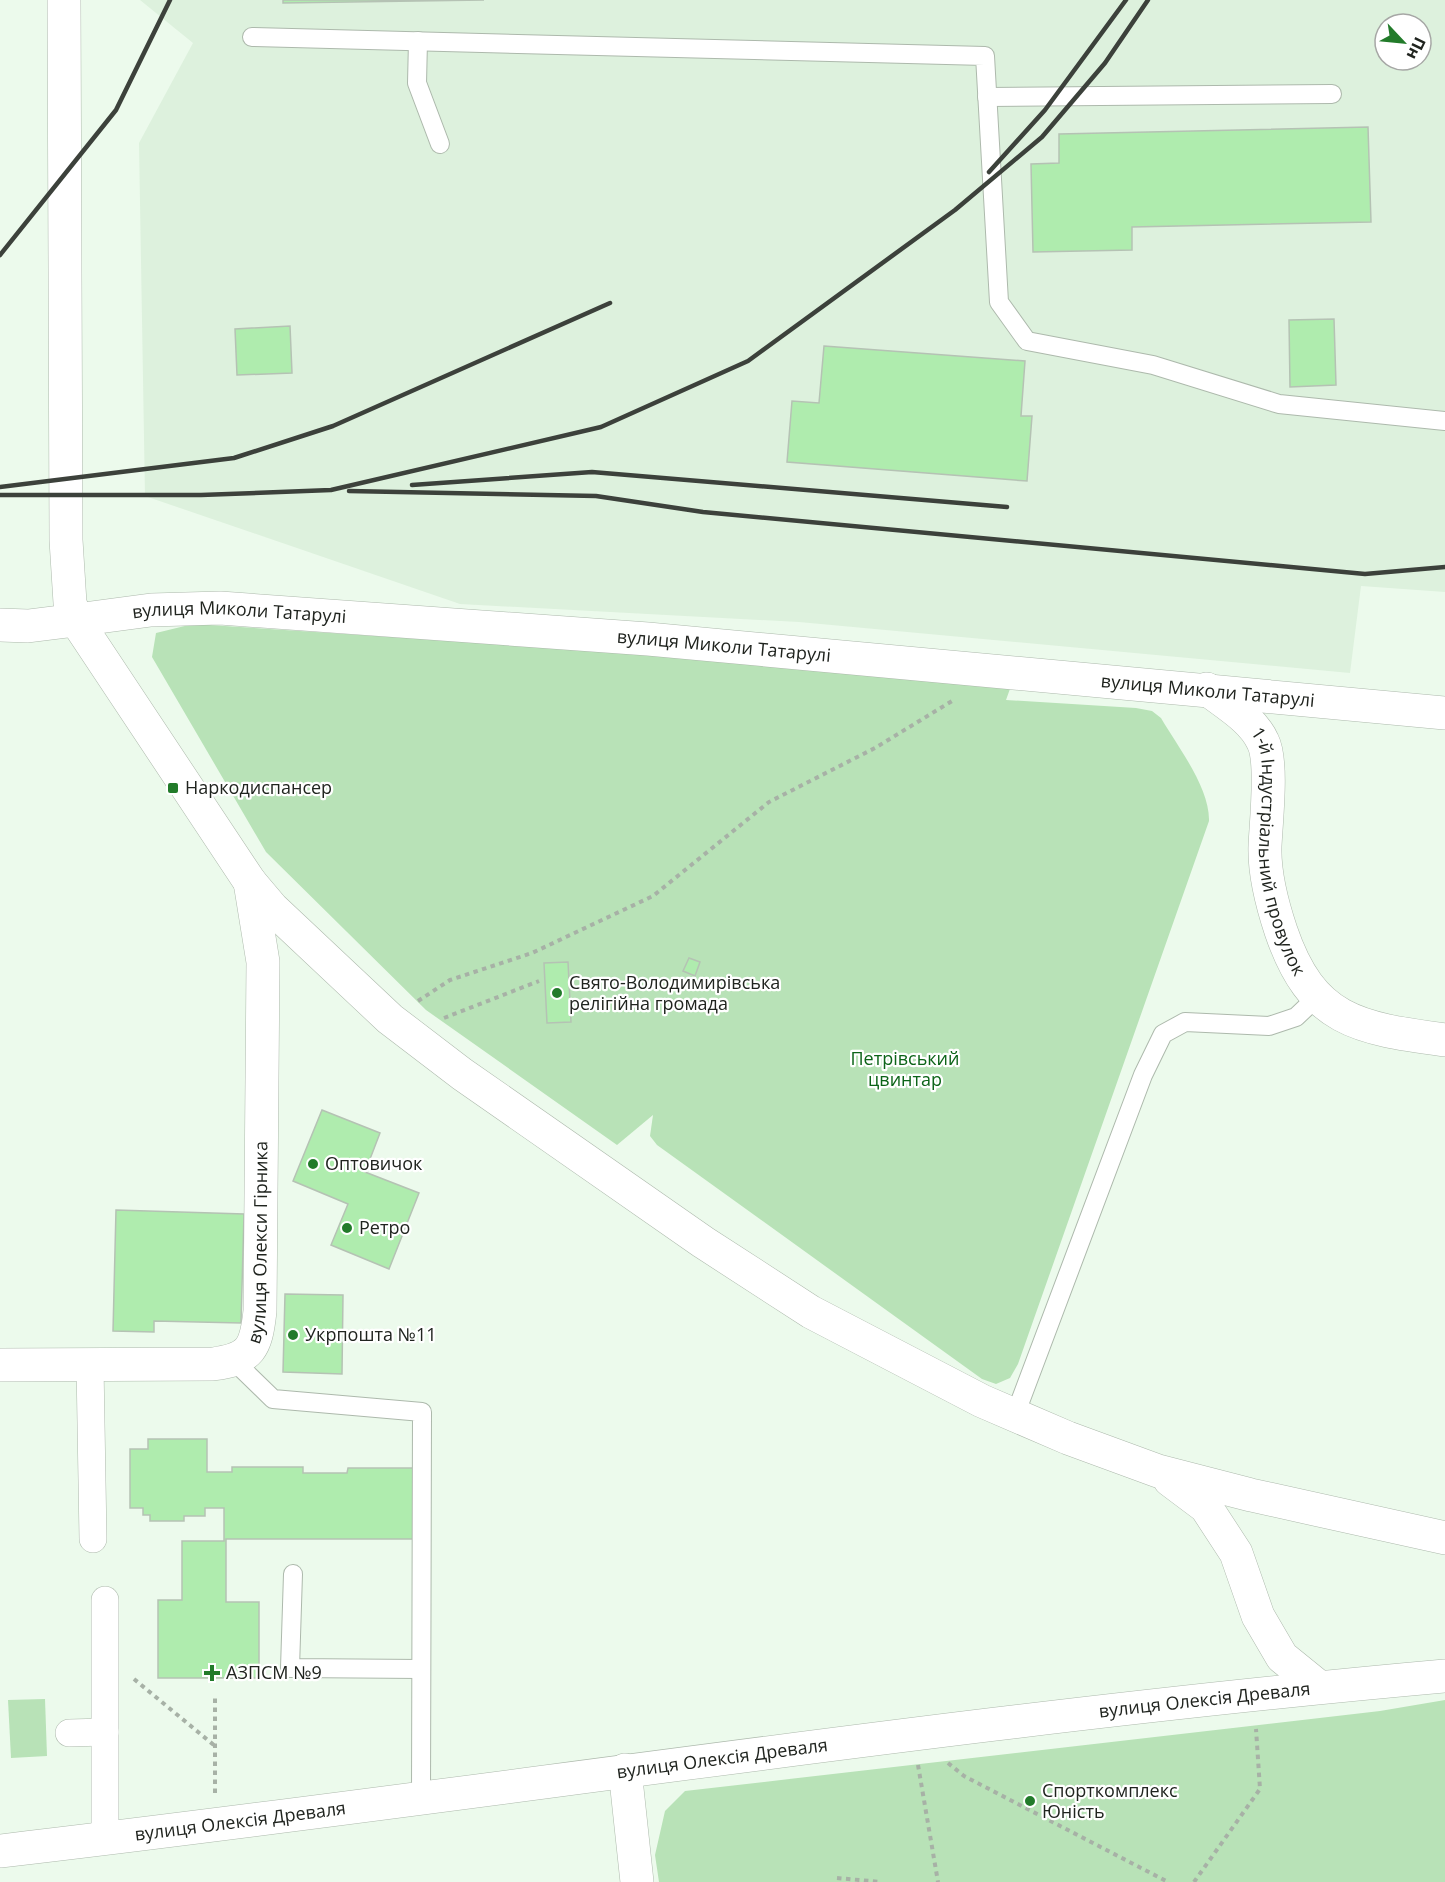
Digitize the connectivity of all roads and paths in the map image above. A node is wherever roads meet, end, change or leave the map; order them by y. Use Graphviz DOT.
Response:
graph roads {
  1 [pos="64,0"];
  2 [pos="252,37"];
  3 [pos="418,41"];
  4 [pos="1332,94"];
  5 [pos="987,97"];
  6 [pos="440,144"];
  7 [pos="1445,421"];
  8 [pos="76,620"];
  9 [pos="0,625"];
  10 [pos="1207,689"];
  11 [pos="955,699"];
  12 [pos="1445,713"];
  13 [pos="250,882"];
  14 [pos="539,981"];
  15 [pos="1316,998"];
  16 [pos="399,1026"];
  17 [pos="1445,1040"];
  18 [pos="234,1361"];
  19 [pos="0,1365"];
  20 [pos="90,1365"];
  21 [pos="1015,1415"];
  22 [pos="1158,1472"];
  23 [pos="1445,1538"];
  24 [pos="93,1539"];
  25 [pos="293,1574"];
  26 [pos="105,1600"];
  27 [pos="105,1655"];
  28 [pos="421,1669"];
  29 [pos="1445,1676"];
  30 [pos="1319,1687"];
  31 [pos="1253,1695"];
  32 [pos="215,1698"];
  33 [pos="105,1732"];
  34 [pos="69,1733"];
  35 [pos="913,1735"];
  36 [pos="215,1746"];
  37 [pos="625,1770"];
  38 [pos="422,1797"];
  39 [pos="214,1824"];
  40 [pos="105,1838"];
  41 [pos="0,1851"];
  42 [pos="837,1878"];
  43 [pos="637,1882"];
  44 [pos="881,1882"];
  45 [pos="938,1882"];
  46 [pos="1168,1882"];
  47 [pos="1194,1882"];
  1 -- 8 [label="street"];
  2 -- 3 [label="lane"];
  3 -- 5 [label="lane"];
  3 -- 6 [label="lane"];
  4 -- 5 [label="lane"];
  5 -- 7 [label="lane"];
  8 -- 9 [label="street, вулиця Миколи Татарулі"];
  8 -- 10 [label="street, вулиця Миколи Татарулі"];
  8 -- 13 [label="street"];
  10 -- 12 [label="street, вулиця Миколи Татарулі"];
  10 -- 15 [label="street, 1-й Індустріальний провулок"];
  11 -- 16 [label="path"];
  13 -- 16 [label="street"];
  13 -- 18 [label="street, вулиця Олекси Гірника"];
  14 -- 16 [label="path"];
  15 -- 17 [label="street"];
  15 -- 21 [label="lane"];
  16 -- 21 [label="street"];
  18 -- 20 [label="street, вулиця Олекси Гірника"];
  18 -- 28 [label="lane"];
  19 -- 20 [label="street, вулиця Олекси Гірника"];
  20 -- 24 [label="street"];
  21 -- 22 [label="street"];
  22 -- 23 [label="street"];
  22 -- 30 [label="street"];
  25 -- 28 [label="lane"];
  26 -- 27 [label="street"];
  27 -- 33 [label="street"];
  27 -- 36 [label="path"];
  28 -- 38 [label="lane"];
  29 -- 30 [label="street, вулиця Олексія Древаля"];
  30 -- 31 [label="street, вулиця Олексія Древаля"];
  31 -- 35 [label="street, вулиця Олексія Древаля"];
  31 -- 47 [label="path"];
  32 -- 36 [label="path"];
  33 -- 34 [label="street"];
  33 -- 40 [label="street"];
  35 -- 37 [label="street, вулиця Олексія Древаля"];
  35 -- 45 [label="path"];
  35 -- 46 [label="path"];
  36 -- 39 [label="path"];
  37 -- 38 [label="street, вулиця Олексія Древаля"];
  37 -- 43 [label="street"];
  38 -- 39 [label="street, вулиця Олексія Древаля"];
  39 -- 40 [label="street, вулиця Олексія Древаля"];
  40 -- 41 [label="street, вулиця Олексія Древаля"];
  42 -- 44 [label="path"];
}
